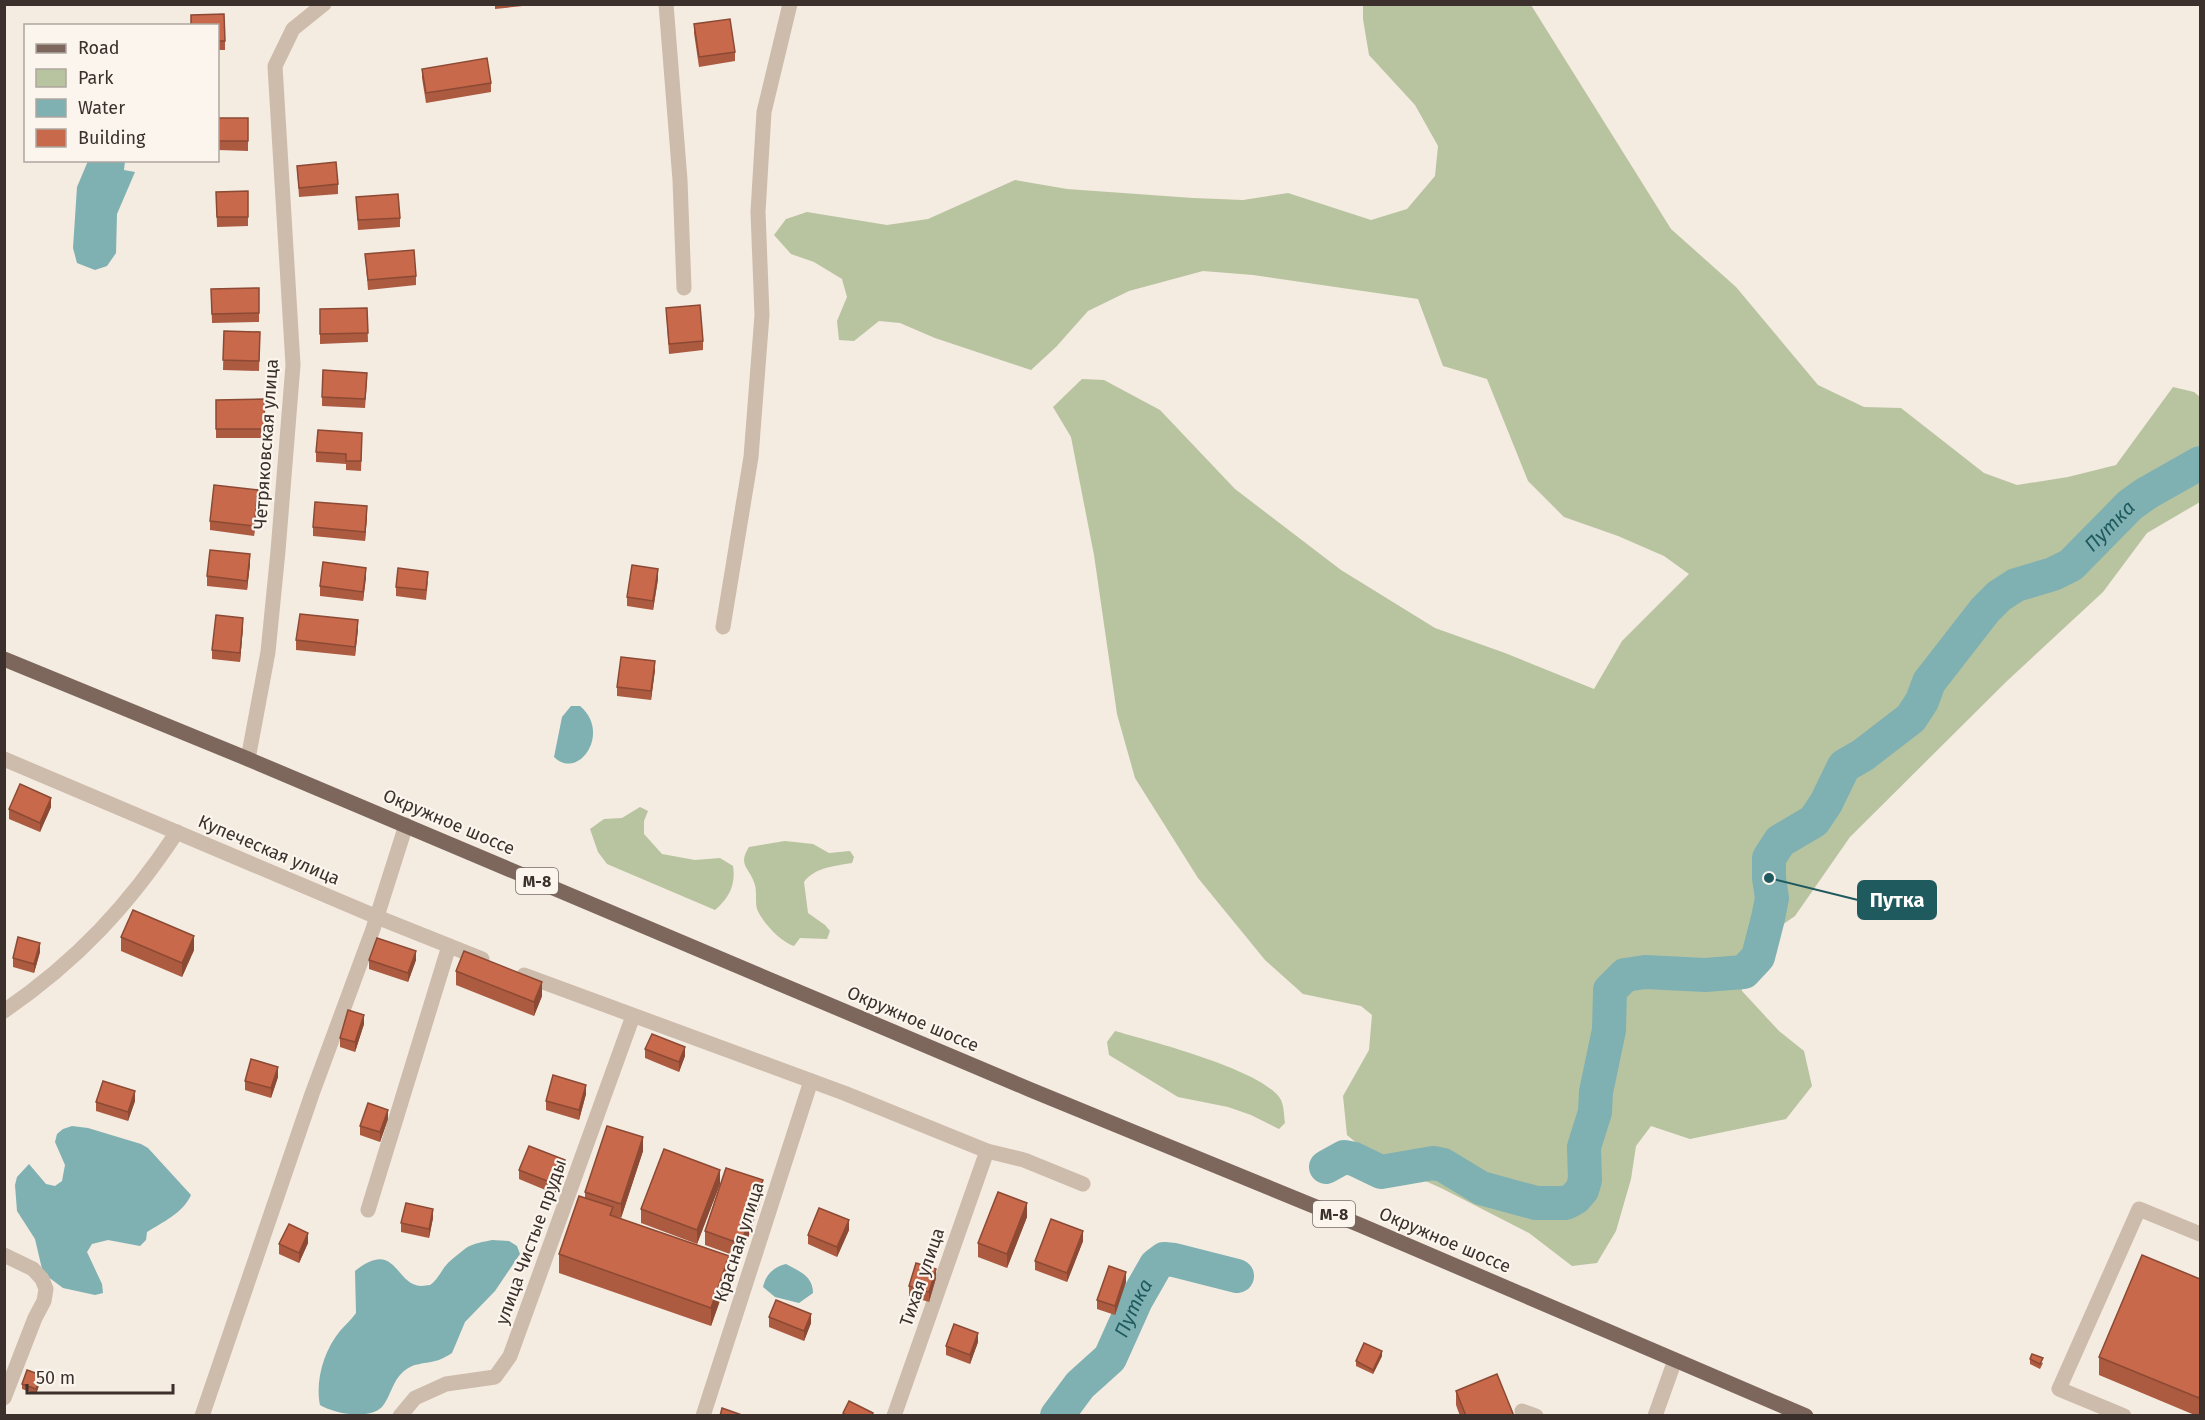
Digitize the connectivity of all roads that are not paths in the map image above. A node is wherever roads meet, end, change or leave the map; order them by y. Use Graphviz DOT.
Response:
graph roads {
  1 [pos="324,4"];
  2 [pos="666,4"];
  3 [pos="790,4"];
  4 [pos="684,288"];
  5 [pos="723,627"];
  6 [pos="4,659"];
  7 [pos="4,759"];
  8 [pos="248,759"];
  9 [pos="406,825"];
  10 [pos="177,832"];
  11 [pos="377,916"];
  12 [pos="449,946"];
  13 [pos="491,962"];
  14 [pos="513,971"];
  15 [pos="9,1003"];
  16 [pos="633,1016"];
  17 [pos="811,1081"];
  18 [pos="987,1151"];
  19 [pos="1083,1185"];
  20 [pos="368,1210"];
  21 [pos="2200,1234"];
  22 [pos="4,1255"];
  23 [pos="1675,1360"];
  24 [pos="4,1398"];
  25 [pos="202,1416"];
  26 [pos="400,1416"];
  27 [pos="703,1416"];
  28 [pos="894,1416"];
  29 [pos="1654,1416"];
  30 [pos="1806,1416"];
  31 [pos="2124,1416"];
  1 -- 8 [label="street, Четряковская улица"];
  2 -- 4 [label="street"];
  3 -- 5 [label="street"];
  6 -- 8 [label="main road, Окружное шоссе / М-8"];
  7 -- 10 [label="street"];
  8 -- 9 [label="main road, Окружное шоссе / М-8"];
  9 -- 11 [label="street"];
  9 -- 23 [label="main road, Окружное шоссе / М-8"];
  10 -- 11 [label="street, Купеческая улица"];
  10 -- 15 [label="street, Купеческая улица"];
  11 -- 12 [label="street, Купеческая улица"];
  11 -- 25 [label="street"];
  12 -- 13 [label="street, Купеческая улица"];
  12 -- 20 [label="street"];
  14 -- 16 [label="street"];
  16 -- 17 [label="street"];
  16 -- 26 [label="street, улица Чистые пруды"];
  17 -- 18 [label="street"];
  17 -- 27 [label="street, Красная улица"];
  18 -- 19 [label="street"];
  18 -- 28 [label="street, Тихая улица"];
  21 -- 31 [label="street"];
  22 -- 24 [label="street"];
  23 -- 29 [label="street"];
  23 -- 30 [label="main road, Окружное шоссе / М-8"];
}
